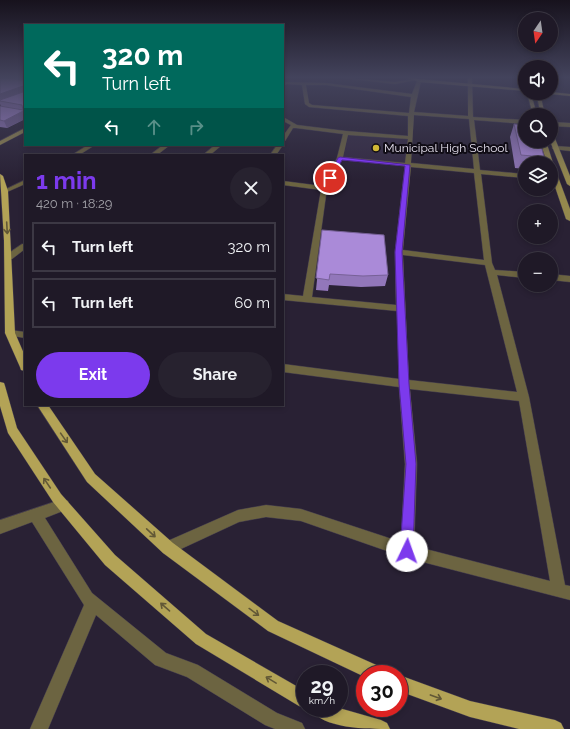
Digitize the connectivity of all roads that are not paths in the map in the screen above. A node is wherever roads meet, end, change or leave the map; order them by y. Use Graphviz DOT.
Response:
graph roads {
  1 [pos="387,112"];
  2 [pos="472,112"];
  3 [pos="412,114"];
  4 [pos="472,118"];
  5 [pos="284,120"];
  6 [pos="518,121"];
  7 [pos="558,124"];
  8 [pos="24,125"];
  9 [pos="570,125"];
  10 [pos="296,126"];
  11 [pos="24,131"];
  12 [pos="346,133"];
  13 [pos="0,137"];
  14 [pos="412,138"];
  15 [pos="284,139"];
  16 [pos="0,143"];
  17 [pos="90,146"];
  18 [pos="165,146"];
  19 [pos="218,146"];
  20 [pos="556,148"];
  21 [pos="570,149"];
  22 [pos="77,154"];
  23 [pos="154,154"];
  24 [pos="207,154"];
  25 [pos="340,158"];
  26 [pos="408,165"];
  27 [pos="477,171"];
  28 [pos="518,175"];
  29 [pos="0,176"];
  30 [pos="24,182"];
  31 [pos="284,183"];
  32 [pos="570,184"];
  33 [pos="324,188"];
  34 [pos="558,190"];
  35 [pos="5,191"];
  36 [pos="570,219"];
  37 [pos="24,247"];
  38 [pos="399,252"];
  39 [pos="8,257"];
  40 [pos="490,267"];
  41 [pos="518,273"];
  42 [pos="558,278"];
  43 [pos="570,279"];
  44 [pos="284,297"];
  45 [pos="307,300"];
  46 [pos="401,308"];
  47 [pos="10,334"];
  48 [pos="24,335"];
  49 [pos="24,365"];
  50 [pos="284,368"];
  51 [pos="404,384"];
  52 [pos="0,386"];
  53 [pos="524,397"];
  54 [pos="43,406"];
  55 [pos="63,505"];
  56 [pos="36,516"];
  57 [pos="0,527"];
  58 [pos="168,548"];
  59 [pos="407,551"];
  60 [pos="564,592"];
  61 [pos="94,603"];
  62 [pos="358,665"];
  63 [pos="408,686"];
  64 [pos="296,695"];
  65 [pos="340,717"];
  66 [pos="39,729"];
  67 [pos="296,729"];
  68 [pos="381,729"];
  69 [pos="555,729"];
  1 -- 3 [label="street"];
  2 -- 4 [label="street"];
  3 -- 4 [label="street"];
  3 -- 14 [label="street"];
  4 -- 6 [label="street"];
  4 -- 27 [label="street"];
  5 -- 10 [label="street"];
  7 -- 9 [label="street"];
  8 -- 13 [label="main road"];
  10 -- 12 [label="street"];
  10 -- 15 [label="street"];
  11 -- 16 [label="main road"];
  12 -- 14 [label="street"];
  12 -- 25 [label="street"];
  14 -- 26 [label="street"];
  17 -- 22 [label="street"];
  18 -- 23 [label="street"];
  19 -- 24 [label="street"];
  20 -- 21 [label="street"];
  20 -- 32 [label="main road"];
  25 -- 26 [label="street"];
  25 -- 33 [label="street"];
  26 -- 27 [label="street"];
  26 -- 38 [label="street"];
  27 -- 28 [label="street"];
  27 -- 40 [label="street"];
  29 -- 35 [label="main road"];
  30 -- 35 [label="street"];
  31 -- 33 [label="street"];
  33 -- 45 [label="street"];
  34 -- 36 [label="main road"];
  35 -- 39 [label="main road, one-way"];
  37 -- 39 [label="street"];
  38 -- 40 [label="street"];
  38 -- 46 [label="street"];
  39 -- 47 [label="main road"];
  40 -- 41 [label="street"];
  40 -- 53 [label="street"];
  42 -- 43 [label="street"];
  44 -- 45 [label="street"];
  45 -- 46 [label="street"];
  46 -- 51 [label="street"];
  47 -- 48 [label="street"];
  47 -- 49 [label="main road"];
  50 -- 51 [label="street"];
  51 -- 53 [label="street"];
  51 -- 59 [label="street"];
  55 -- 52 [label="main road, one-way"];
  53 -- 60 [label="street"];
  54 -- 58 [label="main road, one-way"];
  55 -- 56 [label="street"];
  64 -- 55 [label="main road, one-way"];
  56 -- 57 [label="street"];
  56 -- 61 [label="street"];
  58 -- 59 [label="street"];
  58 -- 62 [label="main road, one-way"];
  59 -- 60 [label="street"];
  61 -- 66 [label="street"];
  61 -- 67 [label="street"];
  63 -- 69 [label="main road, one-way"];
  65 -- 68 [label="main road"];
}
